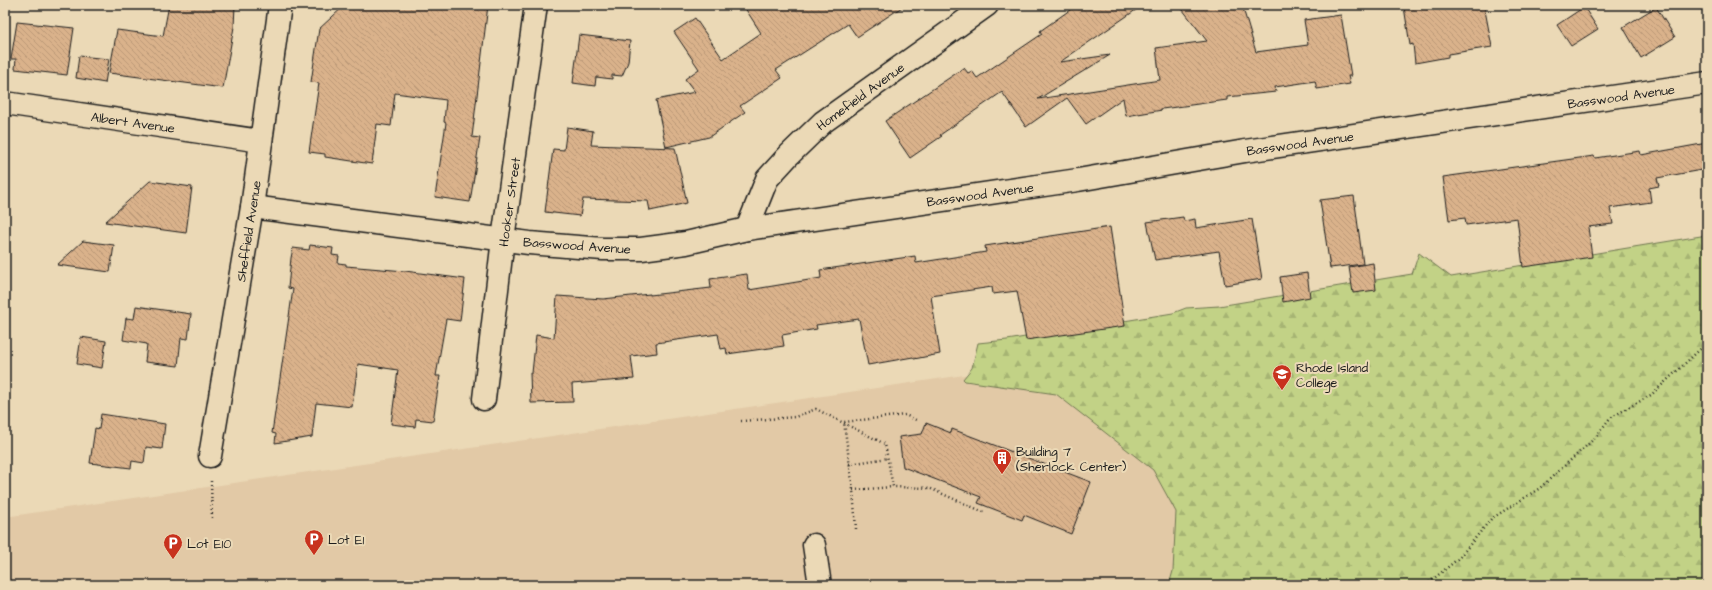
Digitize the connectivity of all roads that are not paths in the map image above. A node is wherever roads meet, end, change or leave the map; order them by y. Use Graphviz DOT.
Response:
graph roads {
  1 [pos="280,5"];
  2 [pos="536,5"];
  3 [pos="986,5"];
  4 [pos="1707,83"];
  5 [pos="5,103"];
  6 [pos="261,141"];
  7 [pos="252,207"];
  8 [pos="747,229"];
  9 [pos="503,239"];
  10 [pos="484,399"];
  11 [pos="210,456"];
  12 [pos="814,545"];
  13 [pos="820,585"];
  1 -- 6 [label="street, Sheffield Avenue"];
  2 -- 9 [label="street, Hooker Street"];
  3 -- 8 [label="street, Homefield Avenue"];
  4 -- 8 [label="street, Basswood Avenue"];
  5 -- 6 [label="street, Albert Avenue"];
  6 -- 7 [label="street, Sheffield Avenue"];
  7 -- 9 [label="street, Basswood Avenue"];
  7 -- 11 [label="street, Sheffield Avenue"];
  8 -- 9 [label="street, Basswood Avenue"];
  9 -- 10 [label="street, Hooker Street"];
  12 -- 13 [label="street"];
}
